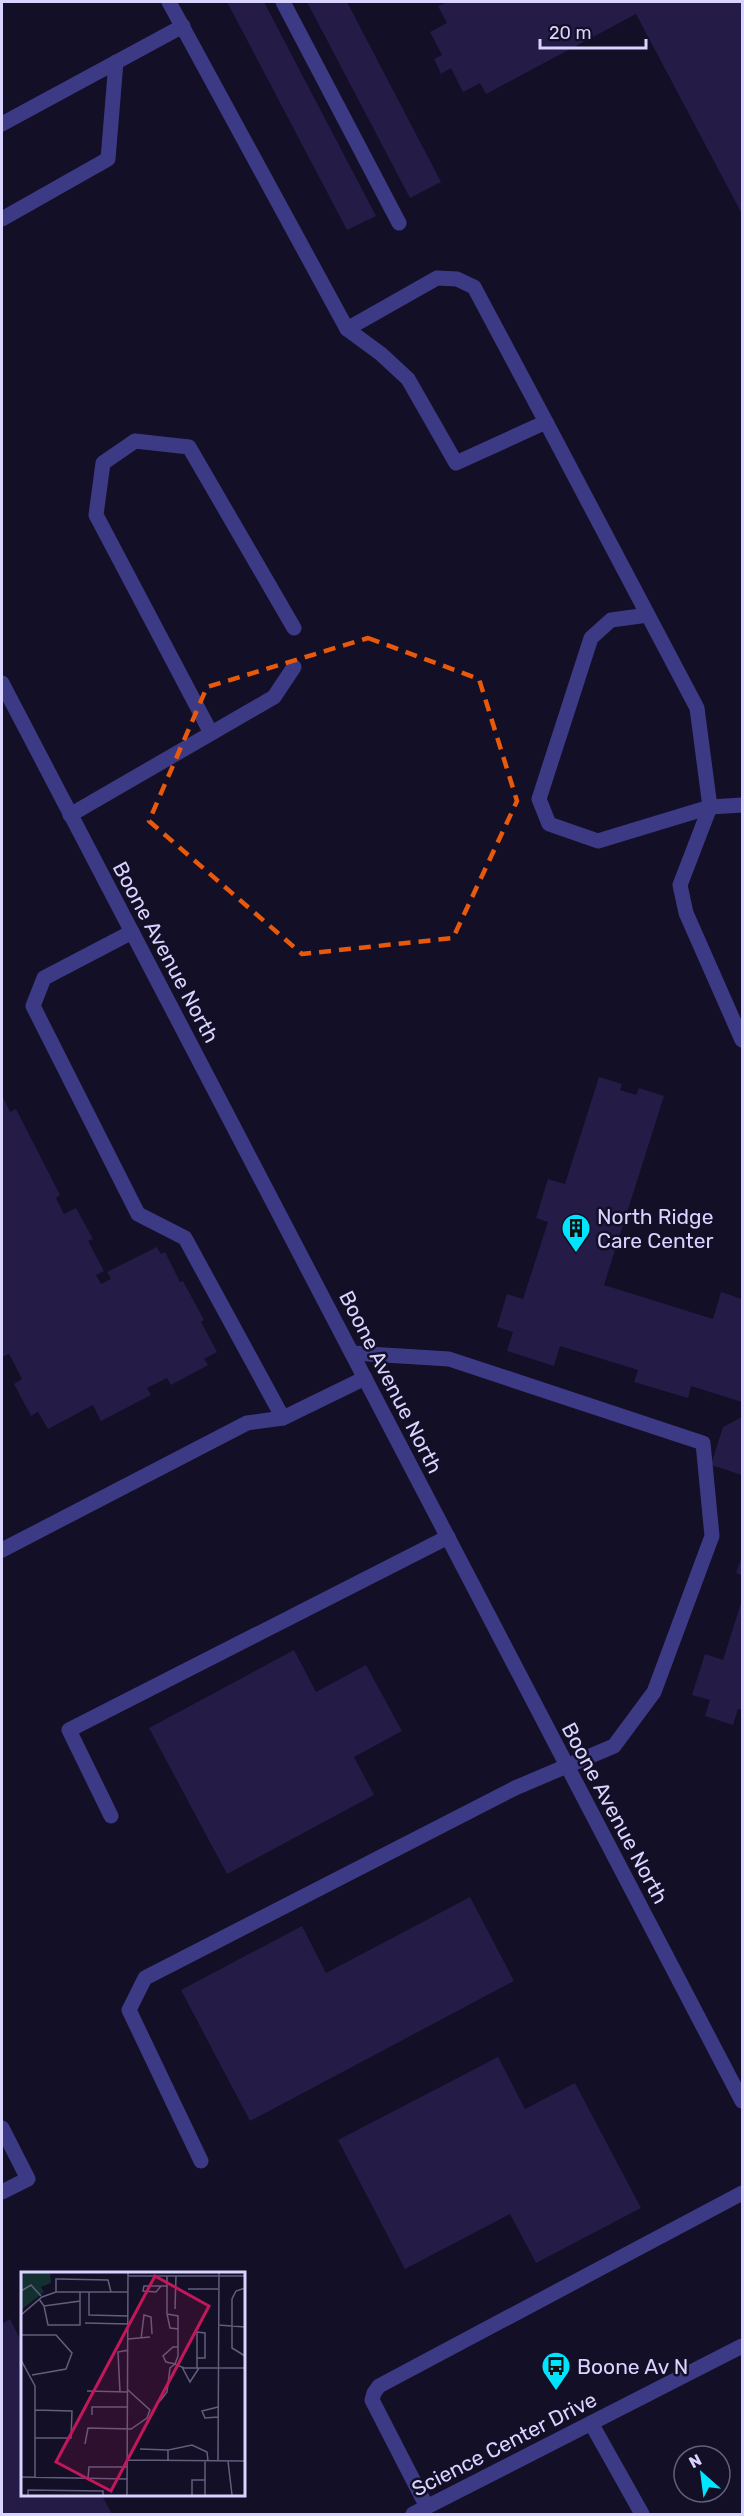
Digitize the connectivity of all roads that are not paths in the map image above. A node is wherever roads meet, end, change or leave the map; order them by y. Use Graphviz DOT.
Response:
graph roads {
  1 [pos="169,2"];
  2 [pos="283,2"];
  3 [pos="183,26"];
  4 [pos="116,62"];
  5 [pos="2,124"];
  6 [pos="2,219"];
  7 [pos="399,223"];
  8 [pos="347,328"];
  9 [pos="546,422"];
  10 [pos="648,615"];
  11 [pos="294,628"];
  12 [pos="294,667"];
  13 [pos="2,683"];
  14 [pos="211,733"];
  15 [pos="742,805"];
  16 [pos="710,807"];
  17 [pos="70,815"];
  18 [pos="132,932"];
  19 [pos="742,1040"];
  20 [pos="352,1353"];
  21 [pos="365,1378"];
  22 [pos="283,1418"];
  23 [pos="448,1537"];
  24 [pos="2,1550"];
  25 [pos="566,1766"];
  26 [pos="111,1816"];
  27 [pos="742,2101"];
  28 [pos="2,2128"];
  29 [pos="201,2161"];
  30 [pos="2,2192"];
  31 [pos="742,2193"];
  32 [pos="742,2346"];
  33 [pos="591,2423"];
  34 [pos="420,2511"];
  35 [pos="642,2514"];
  1 -- 3 [label="street"];
  2 -- 7 [label="street"];
  3 -- 4 [label="street"];
  3 -- 8 [label="street"];
  4 -- 5 [label="street"];
  4 -- 6 [label="street"];
  8 -- 9 [label="street"];
  8 -- 9 [label="street"];
  9 -- 10 [label="street"];
  10 -- 16 [label="street"];
  10 -- 16 [label="street"];
  11 -- 14 [label="street"];
  12 -- 14 [label="street"];
  13 -- 17 [label="street, Boone Avenue North"];
  14 -- 17 [label="street"];
  15 -- 16 [label="street"];
  16 -- 19 [label="street"];
  17 -- 18 [label="street, Boone Avenue North"];
  18 -- 20 [label="street, Boone Avenue North"];
  18 -- 22 [label="street"];
  20 -- 21 [label="street, Boone Avenue North"];
  20 -- 25 [label="street"];
  21 -- 22 [label="street"];
  21 -- 23 [label="street, Boone Avenue North"];
  22 -- 24 [label="street"];
  23 -- 25 [label="street, Boone Avenue North"];
  23 -- 26 [label="street"];
  25 -- 27 [label="street, Boone Avenue North"];
  25 -- 29 [label="street"];
  28 -- 30 [label="street"];
  31 -- 34 [label="street"];
  32 -- 33 [label="street, Science Center Drive"];
  33 -- 34 [label="street, Science Center Drive"];
  33 -- 35 [label="street"];
}
